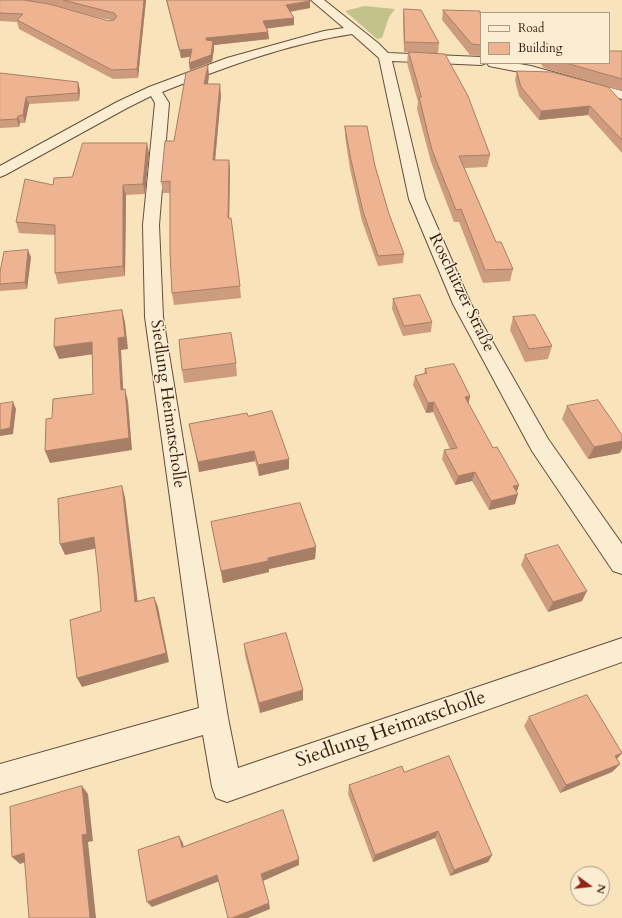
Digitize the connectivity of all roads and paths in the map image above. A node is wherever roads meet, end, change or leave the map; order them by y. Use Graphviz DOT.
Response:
graph roads {
  1 [pos="317,0"];
  2 [pos="353,30"];
  3 [pos="385,57"];
  4 [pos="480,61"];
  5 [pos="498,64"];
  6 [pos="154,90"];
  7 [pos="622,95"];
  8 [pos="0,172"];
  9 [pos="622,564"];
  10 [pos="622,650"];
  11 [pos="214,718"];
  12 [pos="0,779"];
  1 -- 2 [label="street"];
  2 -- 3 [label="street"];
  2 -- 6 [label="street"];
  3 -- 4 [label="street"];
  3 -- 9 [label="street, Roschützer Straße"];
  5 -- 7 [label="street"];
  6 -- 8 [label="street"];
  6 -- 11 [label="street, Siedlung Heimatscholle"];
  10 -- 11 [label="street, Siedlung Heimatscholle"];
  11 -- 12 [label="street"];
}
